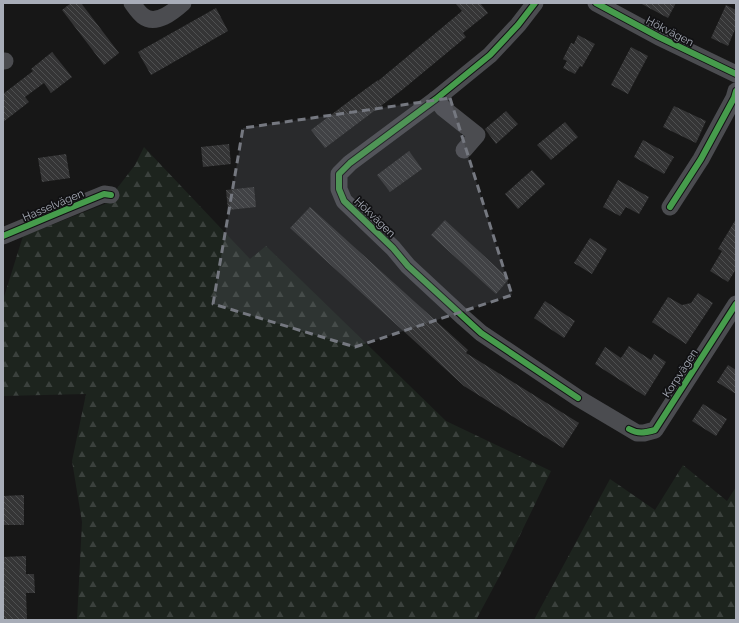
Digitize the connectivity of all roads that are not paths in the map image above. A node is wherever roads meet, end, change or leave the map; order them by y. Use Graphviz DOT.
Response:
graph roads {
  1 [pos="132,3"];
  2 [pos="183,3"];
  3 [pos="535,3"];
  4 [pos="596,3"];
  5 [pos="736,74"];
  6 [pos="736,91"];
  7 [pos="436,99"];
  8 [pos="464,150"];
  9 [pos="111,195"];
  10 [pos="670,207"];
  11 [pos="3,236"];
  12 [pos="736,304"];
  13 [pos="629,430"];
  1 -- 2 [label="street"];
  3 -- 7 [label="street, Hökvägen"];
  4 -- 5 [label="street, Hökvägen"];
  6 -- 10 [label="street"];
  7 -- 8 [label="street"];
  7 -- 13 [label="street, Hökvägen"];
  9 -- 11 [label="street, Hasselvägen"];
  12 -- 13 [label="street, Korpvägen"];
}
